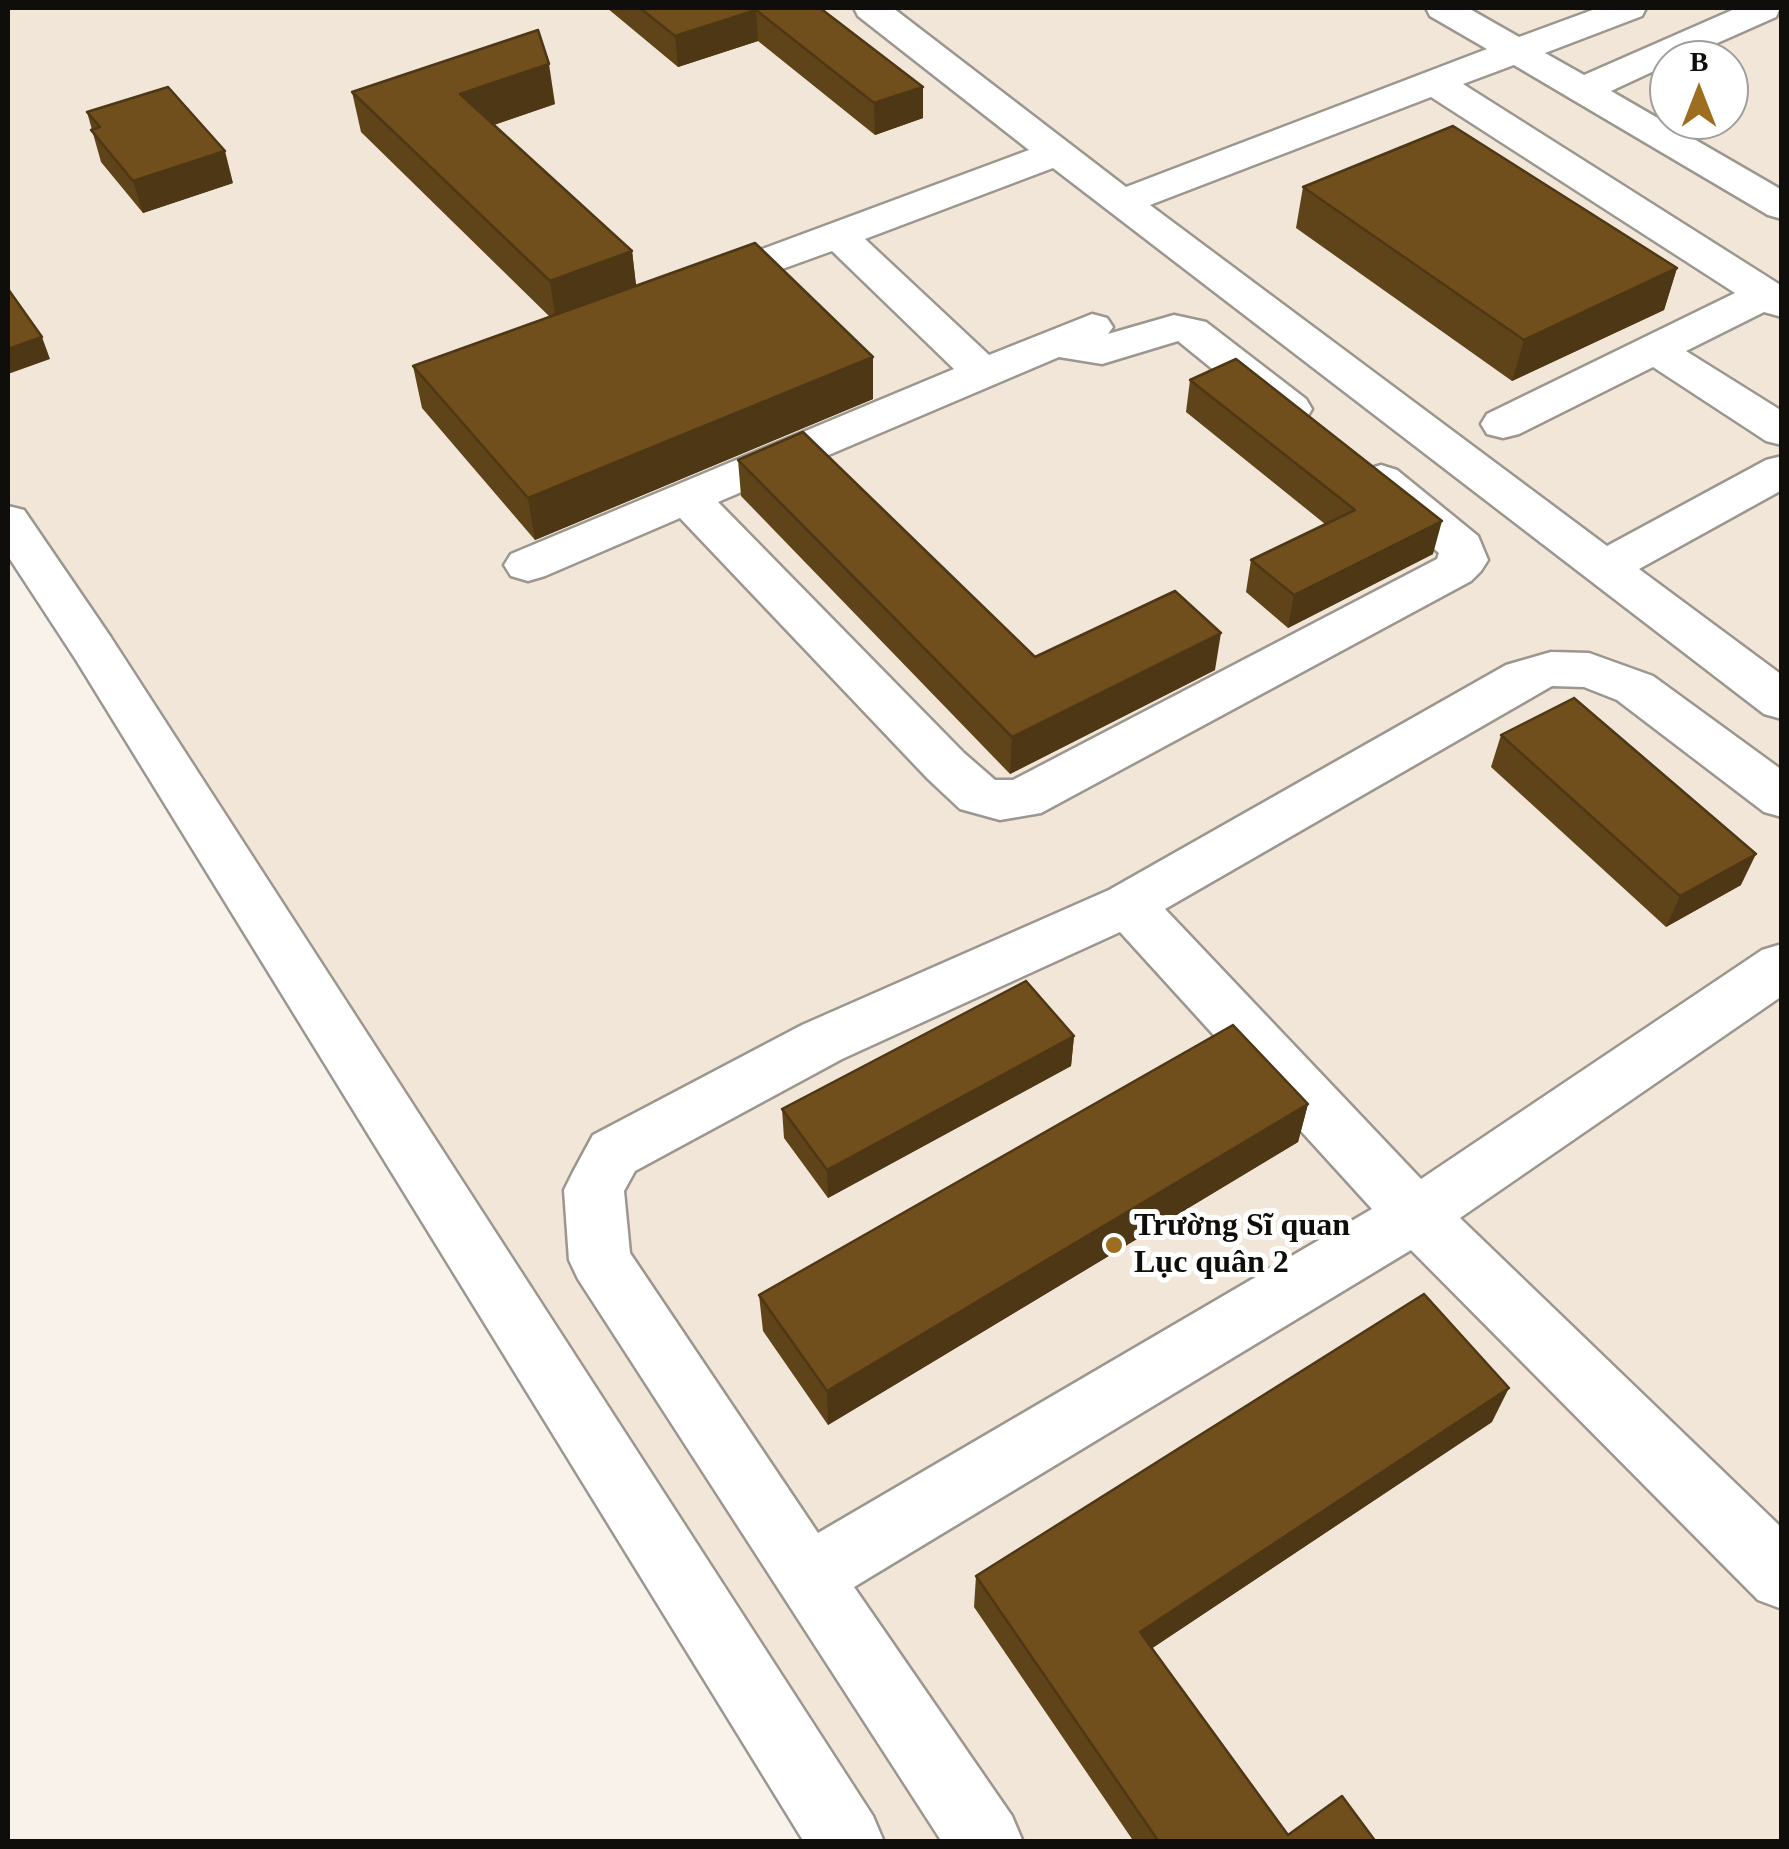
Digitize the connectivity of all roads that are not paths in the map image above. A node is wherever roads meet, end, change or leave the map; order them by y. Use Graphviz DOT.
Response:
graph roads {
  1 [pos="872,8"];
  2 [pos="1442,8"];
  3 [pos="1628,8"];
  4 [pos="1762,8"];
  5 [pos="1782,19"];
  6 [pos="1518,53"];
  7 [pos="1436,83"];
  8 [pos="1580,90"];
  9 [pos="1059,152"];
  10 [pos="1647,172"];
  11 [pos="1124,201"];
  12 [pos="1782,207"];
  13 [pos="838,235"];
  14 [pos="1215,276"];
  15 [pos="1773,300"];
  16 [pos="661,302"];
  17 [pos="1061,340"];
  18 [pos="1654,349"];
  19 [pos="983,373"];
  20 [pos="1503,424"];
  21 [pos="1782,431"];
  22 [pos="1782,470"];
  23 [pos="687,498"];
  24 [pos="8,521"];
  25 [pos="528,565"];
  26 [pos="1606,568"];
  27 [pos="1782,700"];
  28 [pos="1782,798"];
  29 [pos="1128,904"];
  30 [pos="1782,966"];
  31 [pos="1416,1215"];
  32 [pos="1782,1576"];
  33 [pos="808,1578"];
  34 [pos="847,1842"];
  35 [pos="986,1842"];
  1 -- 9 [label="street"];
  2 -- 6 [label="street"];
  3 -- 6 [label="street"];
  4 -- 5 [label="street"];
  4 -- 8 [label="street"];
  6 -- 7 [label="street"];
  6 -- 8 [label="street"];
  7 -- 10 [label="street"];
  7 -- 11 [label="street"];
  8 -- 10 [label="street"];
  9 -- 11 [label="street"];
  9 -- 13 [label="street"];
  10 -- 12 [label="street"];
  10 -- 15 [label="street"];
  11 -- 14 [label="street"];
  13 -- 16 [label="street"];
  13 -- 19 [label="street"];
  14 -- 17 [label="street"];
  14 -- 26 [label="street"];
  15 -- 18 [label="street"];
  17 -- 19 [label="street"];
  17 -- 23 [label="street"];
  18 -- 20 [label="street"];
  18 -- 21 [label="street"];
  19 -- 23 [label="street"];
  22 -- 26 [label="street"];
  23 -- 25 [label="street"];
  24 -- 34 [label="street"];
  26 -- 27 [label="street"];
  28 -- 29 [label="street"];
  29 -- 31 [label="street"];
  29 -- 33 [label="street"];
  30 -- 31 [label="street"];
  31 -- 32 [label="street"];
  31 -- 33 [label="street"];
  33 -- 35 [label="street"];
}
